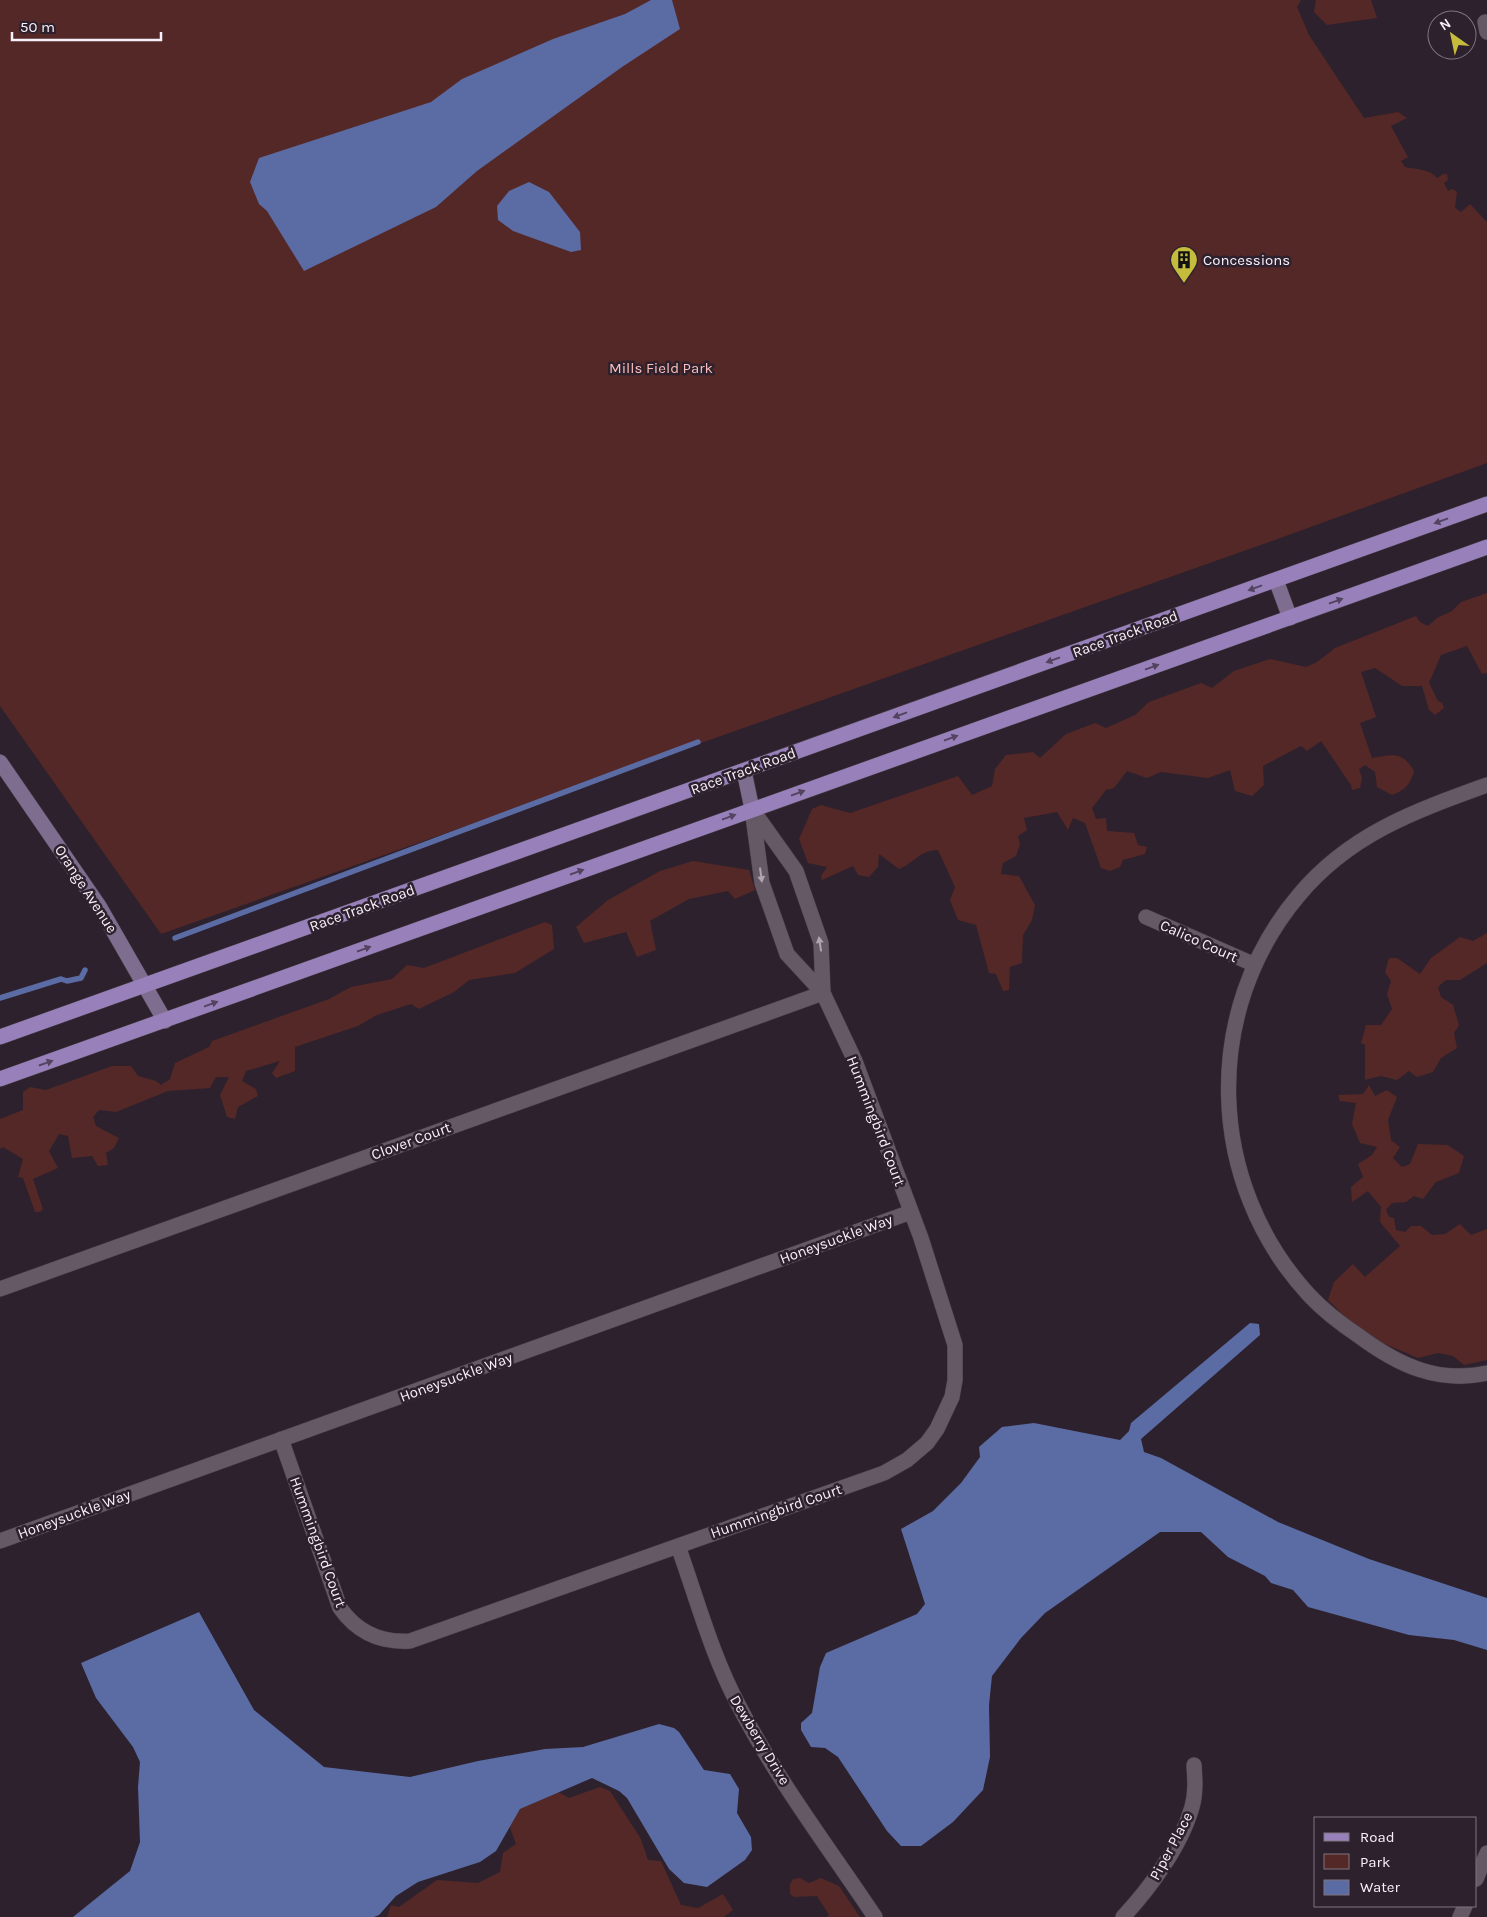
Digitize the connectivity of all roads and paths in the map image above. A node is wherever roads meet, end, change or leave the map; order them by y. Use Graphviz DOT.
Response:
graph roads {
  1 [pos="1487,504"];
  2 [pos="1487,547"];
  3 [pos="1276,580"];
  4 [pos="1290,618"];
  5 [pos="0,762"];
  6 [pos="744,770"];
  7 [pos="1487,785"];
  8 [pos="752,809"];
  9 [pos="1146,917"];
  10 [pos="1253,964"];
  11 [pos="146,986"];
  12 [pos="823,993"];
  13 [pos="165,1021"];
  14 [pos="0,1038"];
  15 [pos="0,1079"];
  16 [pos="911,1212"];
  17 [pos="0,1289"];
  18 [pos="1487,1373"];
  19 [pos="281,1440"];
  20 [pos="0,1541"];
  21 [pos="678,1546"];
  22 [pos="1194,1765"];
  23 [pos="1487,1852"];
  24 [pos="1477,1877"];
  25 [pos="875,1917"];
  26 [pos="1123,1917"];
  1 -- 3 [label="main road, Race Track Road, one-way"];
  4 -- 2 [label="main road, one-way"];
  3 -- 4 [label="street"];
  3 -- 6 [label="main road, Race Track Road, one-way"];
  8 -- 4 [label="main road, one-way"];
  5 -- 11 [label="street, Orange Avenue"];
  6 -- 8 [label="street"];
  6 -- 11 [label="main road, Race Track Road"];
  7 -- 10 [label="street"];
  12 -- 8 [label="street, Hummingbird Court, one-way"];
  8 -- 12 [label="street, Hummingbird Court, one-way"];
  13 -- 8 [label="main road, one-way"];
  9 -- 10 [label="street, Calico Court"];
  10 -- 18 [label="street"];
  11 -- 13 [label="street, Orange Avenue"];
  11 -- 14 [label="main road, Race Track Road"];
  12 -- 16 [label="street, Hummingbird Court"];
  12 -- 17 [label="street, Clover Court"];
  15 -- 13 [label="main road, one-way"];
  16 -- 19 [label="street, Honeysuckle Way"];
  16 -- 21 [label="street, Hummingbird Court"];
  19 -- 20 [label="street, Honeysuckle Way"];
  19 -- 21 [label="street, Hummingbird Court"];
  21 -- 25 [label="street, Dewberry Drive"];
  22 -- 26 [label="street, Piper Place"];
  23 -- 24 [label="street"];
}
